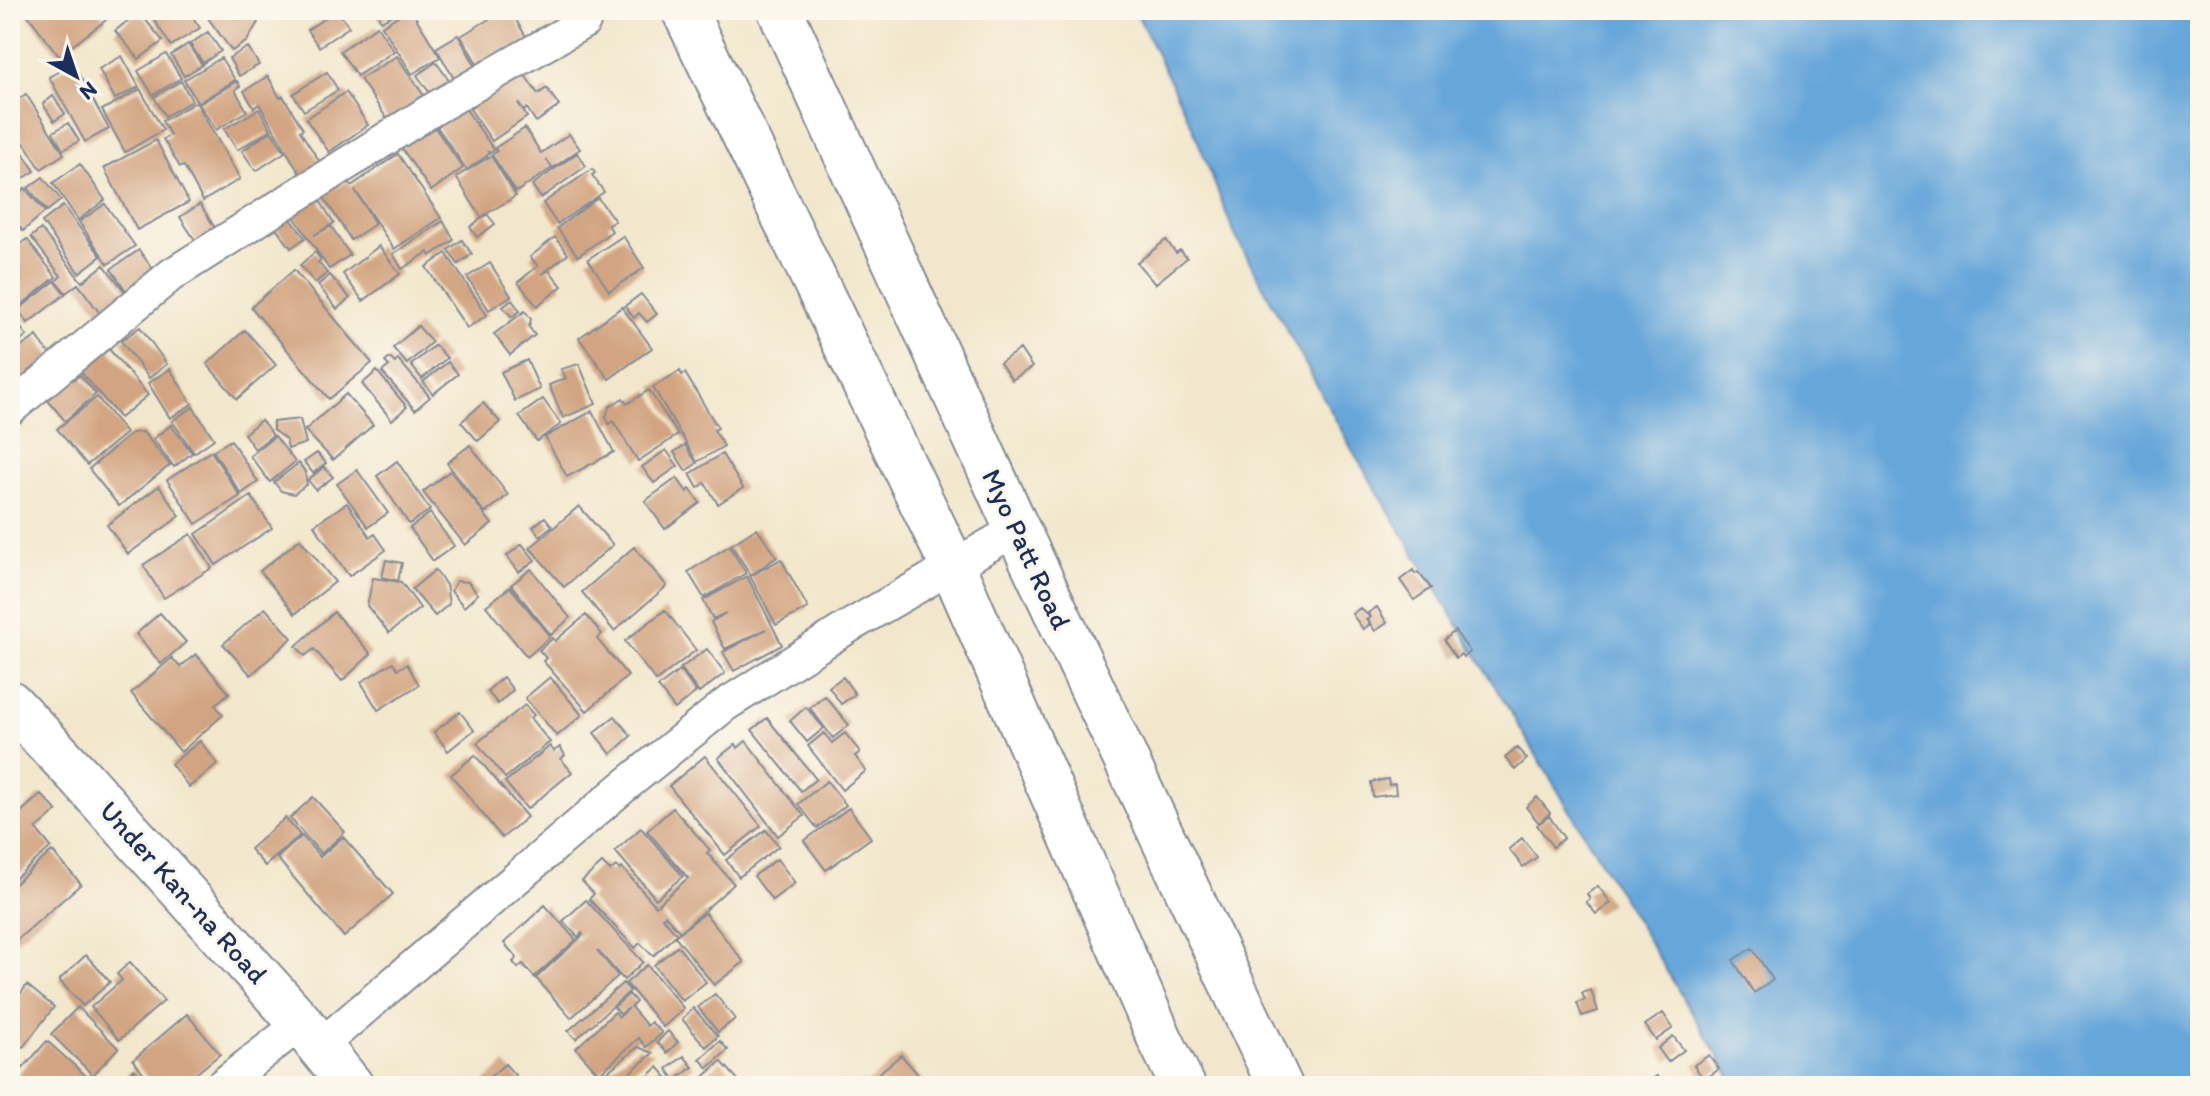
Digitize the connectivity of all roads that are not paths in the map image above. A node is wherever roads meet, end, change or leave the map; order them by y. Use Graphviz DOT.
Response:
graph roads {
  1 [pos="684,10"];
  2 [pos="780,10"];
  3 [pos="584,22"];
  4 [pos="10,409"];
  5 [pos="1017,529"];
  6 [pos="952,565"];
  7 [pos="10,703"];
  8 [pos="311,1034"];
  9 [pos="221,1086"];
  10 [pos="351,1086"];
  11 [pos="1183,1086"];
  12 [pos="1280,1086"];
  1 -- 6 [label="main road"];
  2 -- 5 [label="main road, Myo Patt Road"];
  3 -- 4 [label="street"];
  5 -- 6 [label="street"];
  5 -- 12 [label="main road, Myo Patt Road"];
  6 -- 8 [label="street"];
  6 -- 11 [label="main road"];
  7 -- 8 [label="main road, Under Kan-na Road"];
  8 -- 9 [label="street"];
  8 -- 10 [label="main road, Under Kan-na Road"];
}
